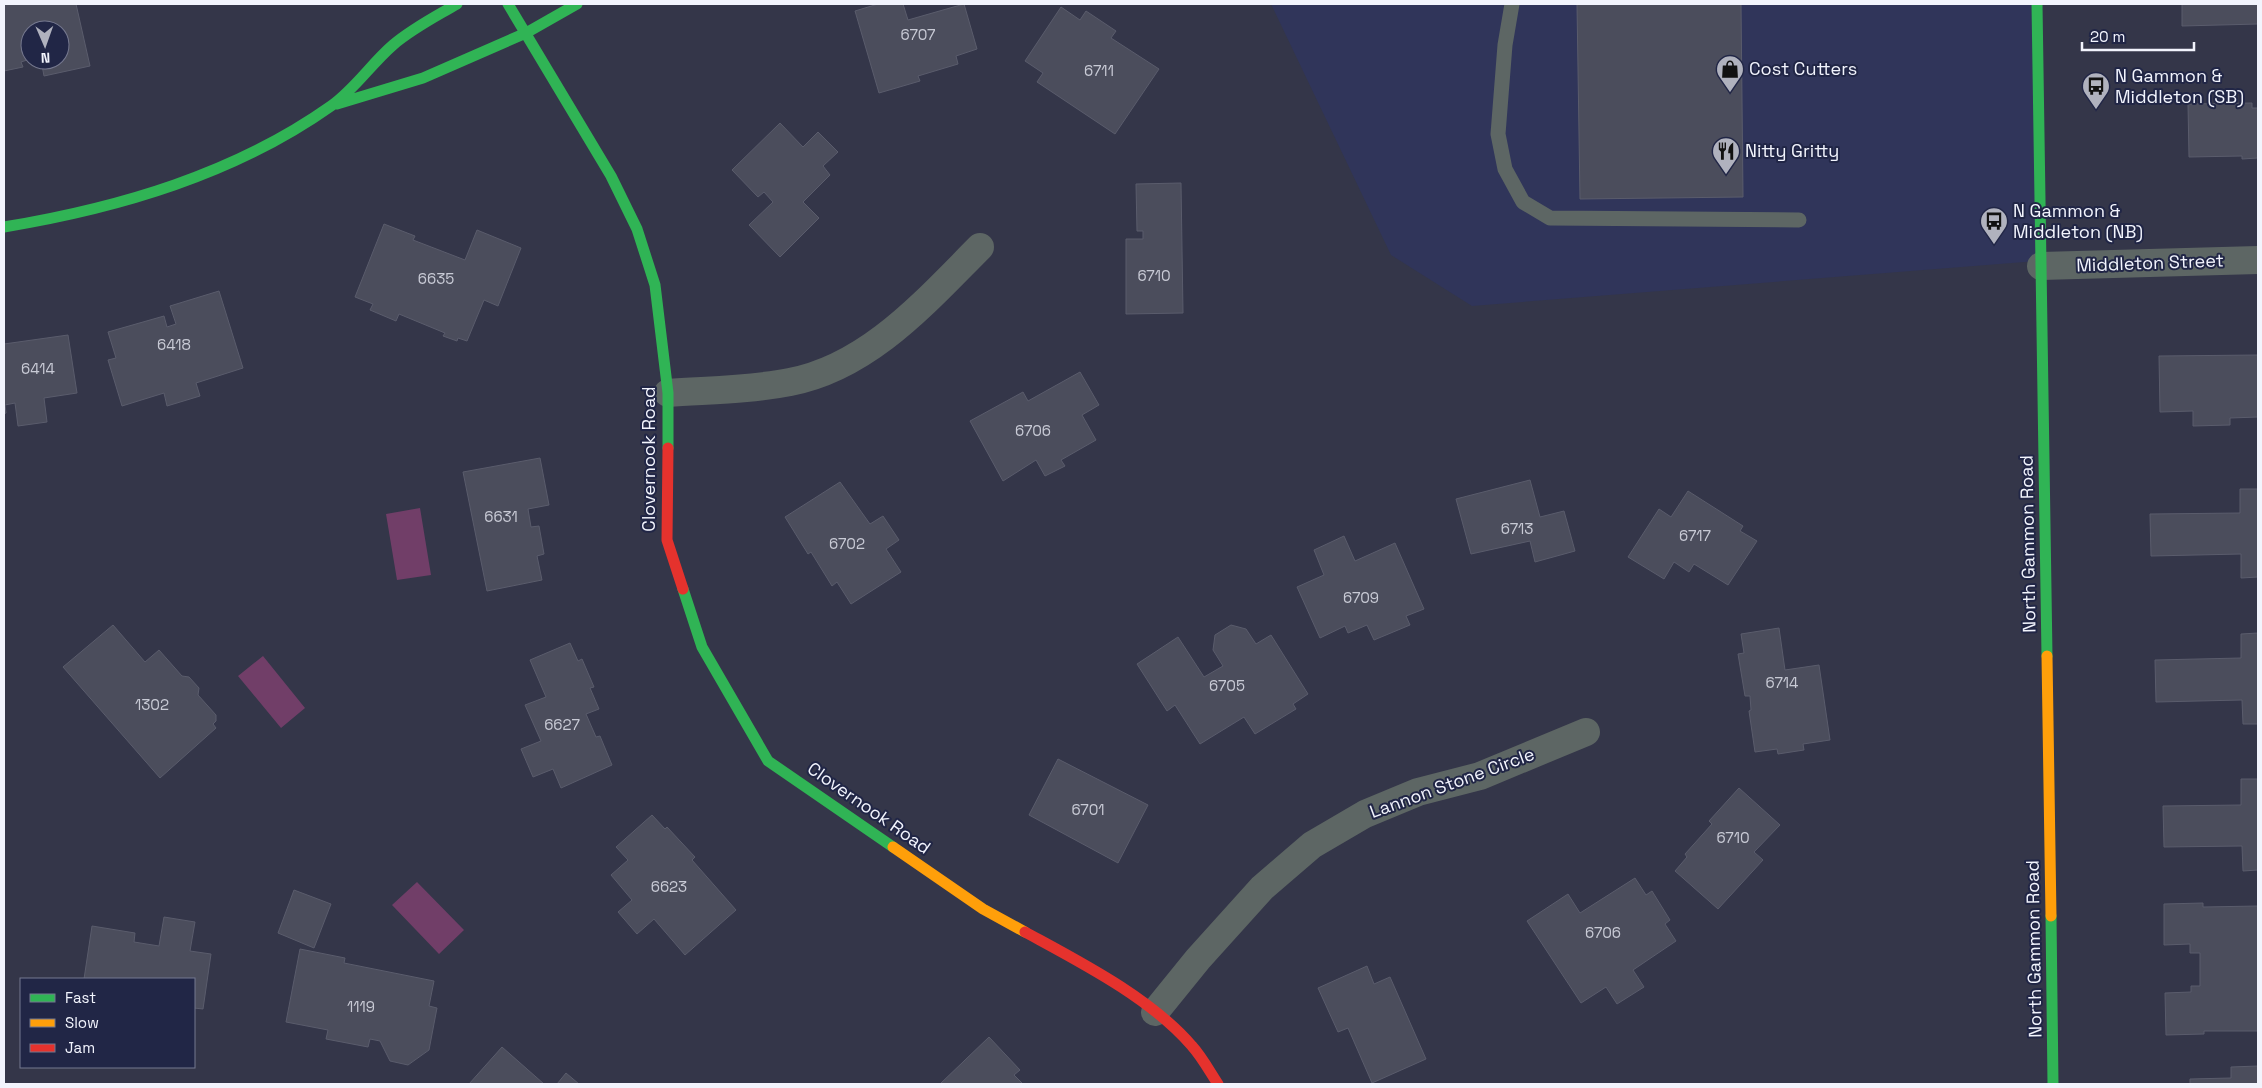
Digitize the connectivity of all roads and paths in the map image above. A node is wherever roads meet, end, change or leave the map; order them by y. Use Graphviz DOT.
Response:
graph roads {
  1 [pos="457,4"];
  2 [pos="508,4"];
  3 [pos="577,4"];
  4 [pos="1512,4"];
  5 [pos="2037,4"];
  6 [pos="526,33"];
  7 [pos="333,105"];
  8 [pos="1799,220"];
  9 [pos="4,227"];
  10 [pos="980,246"];
  11 [pos="2258,260"];
  12 [pos="2041,266"];
  13 [pos="668,393"];
  14 [pos="1586,732"];
  15 [pos="1155,1012"];
  16 [pos="1218,1084"];
  17 [pos="2053,1084"];
  1 -- 7 [label="street"];
  2 -- 6 [label="street, Clovernook Road"];
  3 -- 6 [label="street"];
  4 -- 8 [label="lane"];
  5 -- 12 [label="street, North Gammon Road"];
  6 -- 7 [label="street"];
  6 -- 13 [label="street, Clovernook Road"];
  7 -- 9 [label="street"];
  10 -- 13 [label="street"];
  11 -- 12 [label="street, Middleton Street"];
  12 -- 17 [label="street, North Gammon Road"];
  13 -- 15 [label="street, Clovernook Road"];
  14 -- 15 [label="street, Lannon Stone Circle"];
  15 -- 16 [label="street, Clovernook Road"];
}
